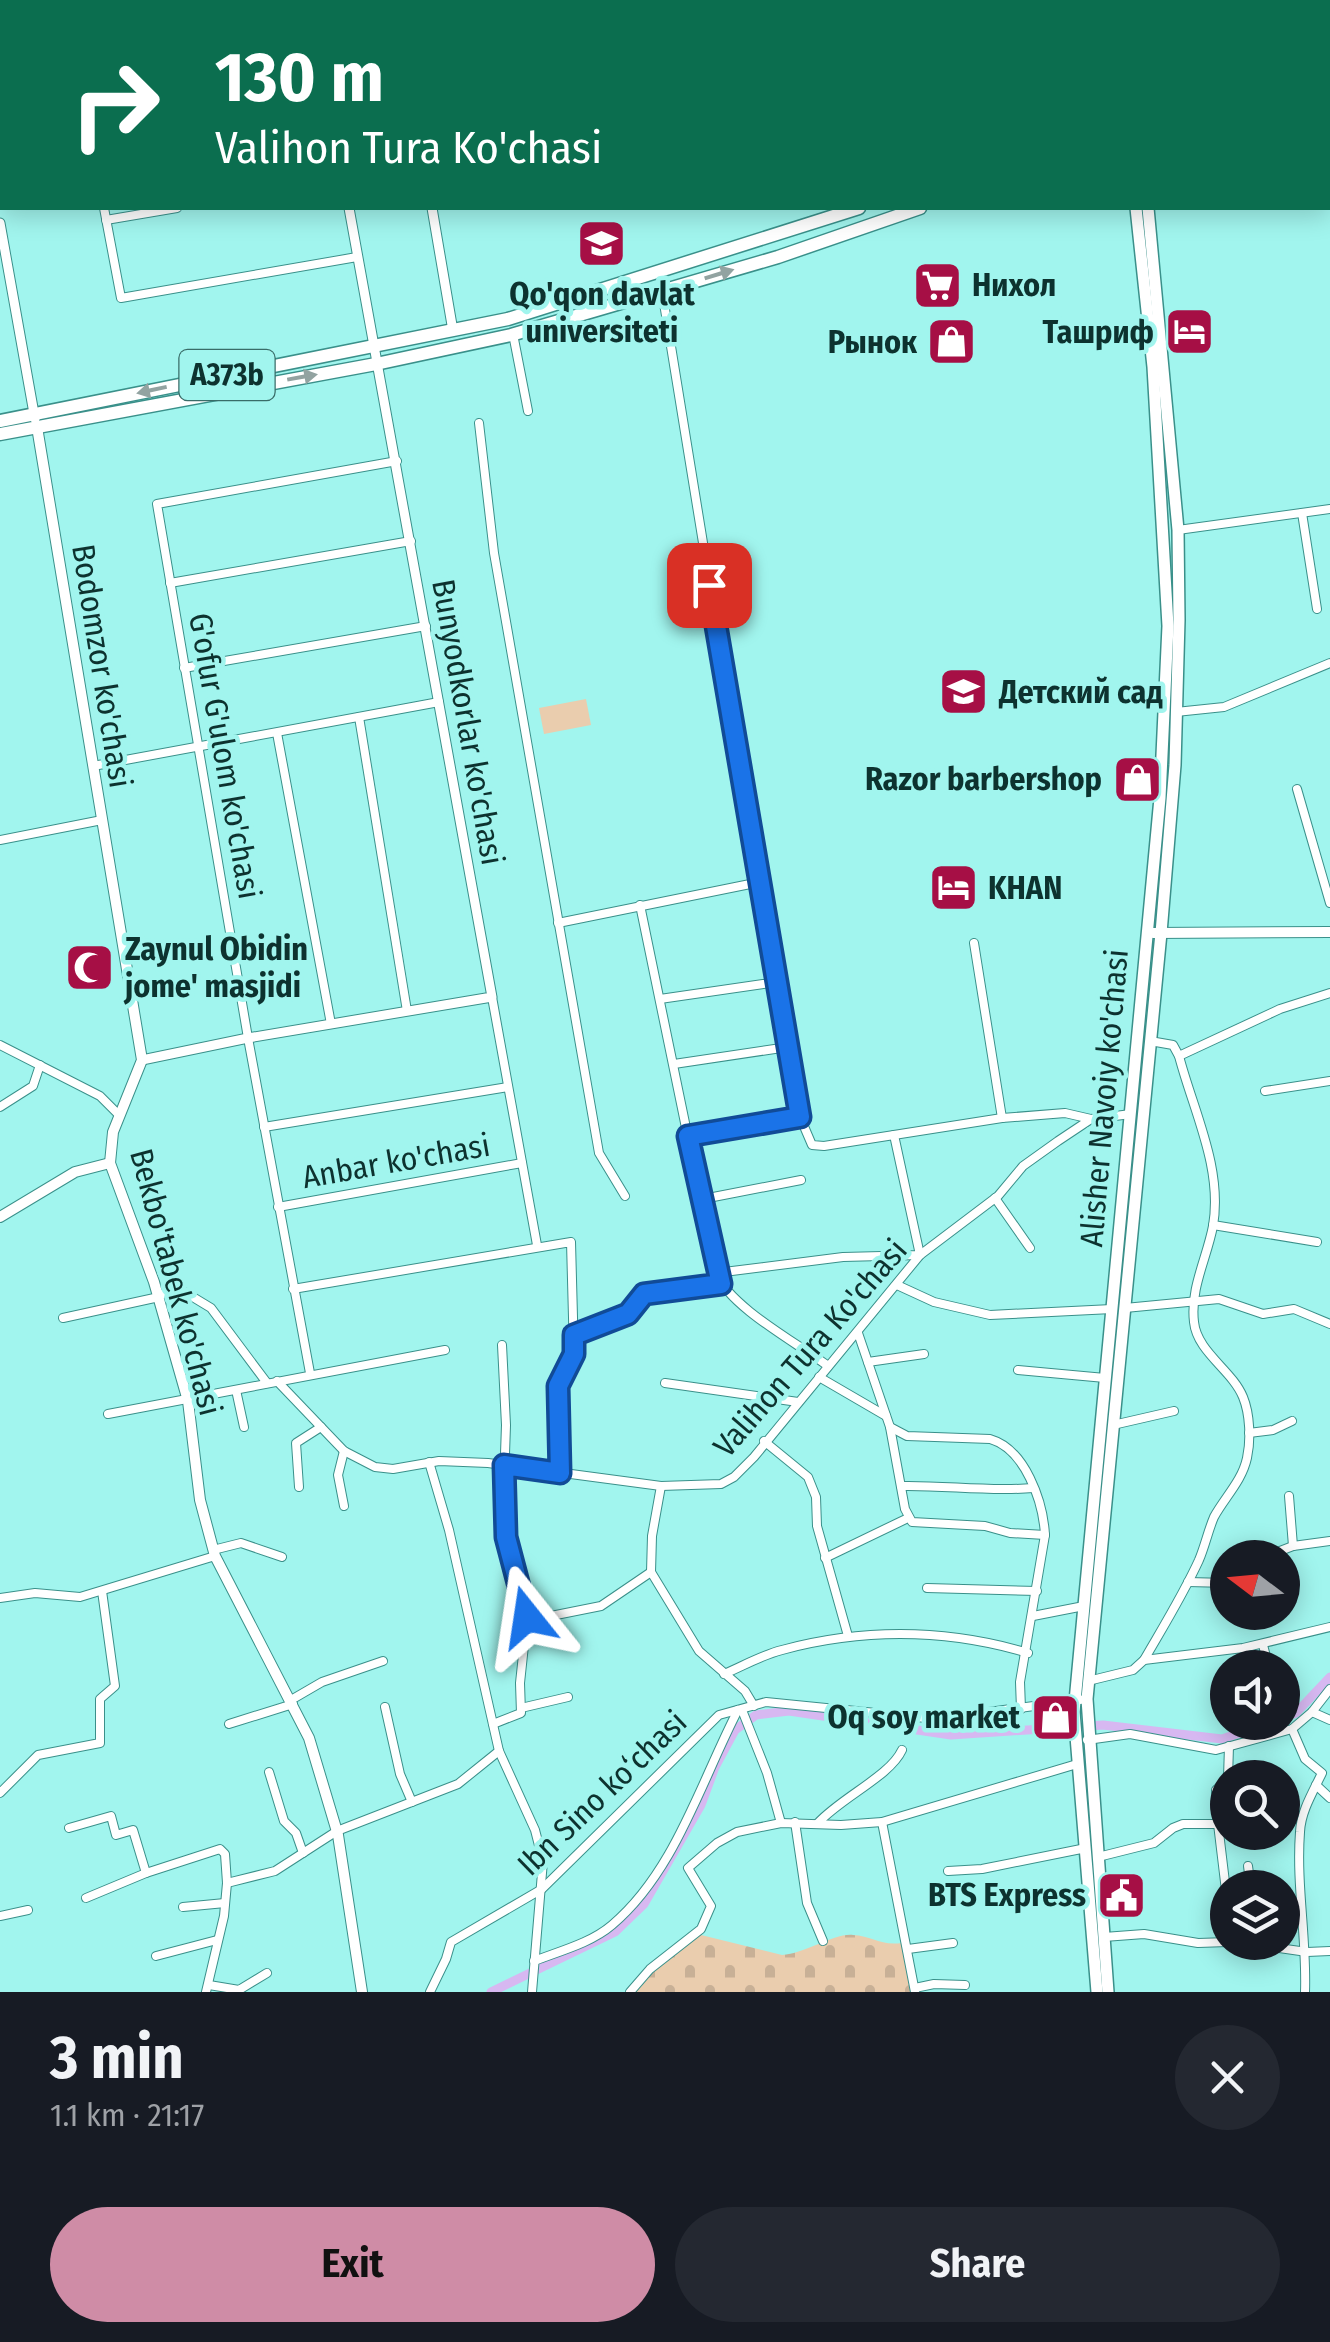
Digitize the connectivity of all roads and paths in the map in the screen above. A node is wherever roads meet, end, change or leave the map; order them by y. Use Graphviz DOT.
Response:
graph roads {
  1 [pos="104,210"];
  2 [pos="165,210"];
  3 [pos="349,210"];
  4 [pos="432,210"];
  5 [pos="853,210"];
  6 [pos="914,210"];
  7 [pos="1136,210"];
  8 [pos="1148,210"];
  9 [pos="106,220"];
  10 [pos="0,223"];
  11 [pos="357,258"];
  12 [pos="662,292"];
  13 [pos="453,331"];
  14 [pos="513,334"];
  15 [pos="373,348"];
  16 [pos="376,364"];
  17 [pos="528,410"];
  18 [pos="36,420"];
  19 [pos="0,421"];
  20 [pos="479,423"];
  21 [pos="0,434"];
  22 [pos="397,461"];
  23 [pos="1330,509"];
  24 [pos="1302,513"];
  25 [pos="1178,530"];
  26 [pos="411,541"];
  27 [pos="170,583"];
  28 [pos="1317,609"];
  29 [pos="426,626"];
  30 [pos="1330,663"];
  31 [pos="184,668"];
  32 [pos="439,702"];
  33 [pos="1176,712"];
  34 [pos="360,717"];
  35 [pos="277,733"];
  36 [pos="197,748"];
  37 [pos="94,766"];
  38 [pos="1297,789"];
  39 [pos="102,820"];
  40 [pos="0,840"];
  41 [pos="760,882"];
  42 [pos="1328,890"];
  43 [pos="1330,904"];
  44 [pos="640,905"];
  45 [pos="558,923"];
  46 [pos="1330,932"];
  47 [pos="1154,933"];
  48 [pos="974,943"];
  49 [pos="777,982"];
  50 [pos="1330,992"];
  51 [pos="492,997"];
  52 [pos="660,999"];
  53 [pos="407,1012"];
  54 [pos="331,1024"];
  55 [pos="248,1038"];
  56 [pos="1149,1041"];
  57 [pos="0,1045"];
  58 [pos="788,1046"];
  59 [pos="1179,1056"];
  60 [pos="142,1060"];
  61 [pos="674,1064"];
  62 [pos="40,1065"];
  63 [pos="1330,1081"];
  64 [pos="508,1087"];
  65 [pos="1265,1091"];
  66 [pos="0,1107"];
  67 [pos="1131,1114"];
  68 [pos="119,1115"];
  69 [pos="800,1117"];
  70 [pos="1002,1118"];
  71 [pos="1091,1120"];
  72 [pos="264,1127"];
  73 [pos="894,1135"];
  74 [pos="688,1136"];
  75 [pos="110,1163"];
  76 [pos="522,1163"];
  77 [pos="801,1180"];
  78 [pos="625,1196"];
  79 [pos="995,1198"];
  80 [pos="703,1199"];
  81 [pos="278,1207"];
  82 [pos="0,1217"];
  83 [pos="1213,1225"];
  84 [pos="1318,1242"];
  85 [pos="537,1245"];
  86 [pos="1030,1248"];
  87 [pos="920,1255"];
  88 [pos="716,1273"];
  89 [pos="721,1284"];
  90 [pos="897,1284"];
  91 [pos="293,1288"];
  92 [pos="158,1297"];
  93 [pos="1194,1302"];
  94 [pos="1118,1308"];
  95 [pos="62,1318"];
  96 [pos="1330,1324"];
  97 [pos="858,1333"];
  98 [pos="574,1335"];
  99 [pos="502,1346"];
  100 [pos="446,1350"];
  101 [pos="924,1354"];
  102 [pos="868,1362"];
  103 [pos="828,1366"];
  104 [pos="1018,1370"];
  105 [pos="310,1373"];
  106 [pos="819,1377"];
  107 [pos="1106,1378"];
  108 [pos="272,1382"];
  109 [pos="665,1383"];
  110 [pos="236,1390"];
  111 [pos="188,1401"];
  112 [pos="798,1402"];
  113 [pos="1174,1412"];
  114 [pos="108,1414"];
  115 [pos="886,1416"];
  116 [pos="1292,1421"];
  117 [pos="1113,1425"];
  118 [pos="244,1427"];
  119 [pos="890,1427"];
  120 [pos="322,1428"];
  121 [pos="1249,1433"];
  122 [pos="764,1441"];
  123 [pos="344,1451"];
  124 [pos="429,1462"];
  125 [pos="504,1465"];
  126 [pos="560,1473"];
  127 [pos="661,1486"];
  128 [pos="901,1486"];
  129 [pos="299,1487"];
  130 [pos="1033,1488"];
  131 [pos="1289,1496"];
  132 [pos="344,1506"];
  133 [pos="908,1518"];
  134 [pos="1045,1535"];
  135 [pos="1292,1540"];
  136 [pos="1330,1541"];
  137 [pos="1300,1545"];
  138 [pos="214,1553"];
  139 [pos="282,1556"];
  140 [pos="826,1558"];
  141 [pos="651,1572"];
  142 [pos="1188,1582"];
  143 [pos="1210,1583"];
  144 [pos="928,1588"];
  145 [pos="102,1591"];
  146 [pos="1037,1591"];
  147 [pos="0,1598"];
  148 [pos="1084,1606"];
  149 [pos="1033,1616"];
  150 [pos="526,1622"];
  151 [pos="1330,1627"];
  152 [pos="848,1636"];
  153 [pos="1264,1645"];
  154 [pos="1265,1650"];
  155 [pos="1028,1653"];
  156 [pos="1144,1660"];
  157 [pos="383,1662"];
  158 [pos="724,1674"];
  159 [pos="1082,1681"];
  160 [pos="1330,1688"];
  161 [pos="568,1697"];
  162 [pos="292,1702"];
  163 [pos="754,1706"];
  164 [pos="1080,1706"];
  165 [pos="385,1708"];
  166 [pos="521,1708"];
  167 [pos="1021,1709"];
  168 [pos="741,1710"];
  169 [pos="1312,1712"];
  170 [pos="1330,1720"];
  171 [pos="1300,1722"];
  172 [pos="229,1724"];
  173 [pos="493,1724"];
  174 [pos="1083,1737"];
  175 [pos="1251,1740"];
  176 [pos="1297,1740"];
  177 [pos="1229,1746"];
  178 [pos="902,1750"];
  179 [pos="500,1752"];
  180 [pos="1229,1760"];
  181 [pos="1077,1764"];
  182 [pos="269,1772"];
  183 [pos="1326,1773"];
  184 [pos="1316,1785"];
  185 [pos="0,1793"];
  186 [pos="1330,1798"];
  187 [pos="412,1802"];
  188 [pos="781,1822"];
  189 [pos="795,1822"];
  190 [pos="882,1822"];
  191 [pos="818,1823"];
  192 [pos="1210,1824"];
  193 [pos="69,1828"];
  194 [pos="337,1831"];
  195 [pos="1086,1848"];
  196 [pos="303,1853"];
  197 [pos="1098,1857"];
  198 [pos="1248,1866"];
  199 [pos="948,1870"];
  200 [pos="1249,1870"];
  201 [pos="146,1873"];
  202 [pos="228,1882"];
  203 [pos="542,1889"];
  204 [pos="86,1898"];
  205 [pos="225,1903"];
  206 [pos="183,1907"];
  207 [pos="28,1910"];
  208 [pos="0,1916"];
  209 [pos="1104,1937"];
  210 [pos="217,1940"];
  211 [pos="823,1941"];
  212 [pos="953,1943"];
  213 [pos="1210,1943"];
  214 [pos="908,1949"];
  215 [pos="1300,1951"];
  216 [pos="1330,1951"];
  217 [pos="1306,1952"];
  218 [pos="156,1956"];
  219 [pos="534,1961"];
  220 [pos="267,1974"];
  221 [pos="966,1984"];
  222 [pos="208,1989"];
  223 [pos="915,1990"];
  224 [pos="362,1992"];
  225 [pos="430,1992"];
  226 [pos="532,1992"];
  227 [pos="630,1992"];
  228 [pos="1097,1992"];
  229 [pos="1108,1992"];
  230 [pos="1305,1992"];
  1 -- 9 [label="street"];
  2 -- 9 [label="street"];
  3 -- 11 [label="street, Bunyodkorlar ko'chasi"];
  4 -- 13 [label="street"];
  5 -- 13 [label="highway, A373b"];
  12 -- 6 [label="highway, A373b, one-way"];
  7 -- 47 [label="main road, Alisher Navoiy ko'chasi"];
  8 -- 25 [label="main road, Alisher Navoiy ko'chasi"];
  9 -- 11 [label="street"];
  10 -- 18 [label="street, Bodomzor ko'chasi"];
  11 -- 15 [label="street, Bunyodkorlar ko'chasi"];
  12 -- 14 [label="highway, A373b"];
  12 -- 41 [label="street"];
  13 -- 15 [label="highway, A373b"];
  14 -- 16 [label="highway, A373b"];
  14 -- 17 [label="street"];
  15 -- 16 [label="street, Bunyodkorlar ko'chasi"];
  15 -- 18 [label="highway, A373b, one-way"];
  18 -- 16 [label="highway, A373b, one-way"];
  16 -- 22 [label="street, Bunyodkorlar ko'chasi"];
  18 -- 19 [label="highway, A373b"];
  18 -- 21 [label="highway, A373b"];
  18 -- 37 [label="main road, Bodomzor ko'chasi"];
  20 -- 45 [label="street"];
  22 -- 26 [label="street, Bunyodkorlar ko'chasi"];
  22 -- 27 [label="street, G'ofur G'ulom ko'chasi"];
  23 -- 24 [label="street"];
  24 -- 25 [label="street"];
  24 -- 28 [label="street"];
  25 -- 33 [label="main road, Alisher Navoiy ko'chasi"];
  26 -- 27 [label="street"];
  26 -- 29 [label="street, Bunyodkorlar ko'chasi"];
  27 -- 31 [label="street, G'ofur G'ulom ko'chasi"];
  29 -- 31 [label="street"];
  29 -- 32 [label="street, Bunyodkorlar ko'chasi"];
  30 -- 33 [label="street"];
  31 -- 36 [label="street, G'ofur G'ulom ko'chasi"];
  32 -- 34 [label="street"];
  32 -- 51 [label="street, Bunyodkorlar ko'chasi"];
  33 -- 47 [label="main road, Alisher Navoiy ko'chasi"];
  34 -- 35 [label="street"];
  34 -- 53 [label="street"];
  35 -- 36 [label="street"];
  35 -- 54 [label="street"];
  36 -- 37 [label="street"];
  36 -- 55 [label="street, G'ofur G'ulom ko'chasi"];
  37 -- 39 [label="main road, Bodomzor ko'chasi"];
  38 -- 42 [label="street"];
  39 -- 40 [label="street"];
  39 -- 60 [label="main road, Bodomzor ko'chasi"];
  41 -- 44 [label="street"];
  41 -- 49 [label="street"];
  42 -- 43 [label="street"];
  44 -- 45 [label="street"];
  44 -- 52 [label="street"];
  45 -- 78 [label="street"];
  46 -- 47 [label="main road"];
  47 -- 56 [label="main road, Alisher Navoiy ko'chasi"];
  47 -- 67 [label="main road, Alisher Navoiy ko'chasi"];
  48 -- 70 [label="street"];
  49 -- 52 [label="street"];
  49 -- 58 [label="street"];
  50 -- 59 [label="street"];
  51 -- 53 [label="street"];
  51 -- 64 [label="street, Bunyodkorlar ko'chasi"];
  52 -- 61 [label="street"];
  53 -- 54 [label="street"];
  54 -- 55 [label="street"];
  55 -- 60 [label="street"];
  55 -- 72 [label="street, G'ofur G'ulom ko'chasi"];
  56 -- 59 [label="street"];
  56 -- 94 [label="main road, Alisher Navoiy ko'chasi"];
  57 -- 62 [label="street, Bekbo'tabek ko'chasi"];
  58 -- 61 [label="street"];
  58 -- 69 [label="street"];
  59 -- 83 [label="street"];
  60 -- 68 [label="main road"];
  61 -- 74 [label="street"];
  62 -- 66 [label="street"];
  62 -- 68 [label="street, Bekbo'tabek ko'chasi"];
  63 -- 65 [label="street"];
  64 -- 72 [label="street"];
  64 -- 76 [label="street, Bunyodkorlar ko'chasi"];
  67 -- 71 [label="street, Valihon Tura Ko'chasi"];
  67 -- 94 [label="main road, Alisher Navoiy ko'chasi"];
  68 -- 75 [label="main road, Bekbo'tabek ko'chasi"];
  69 -- 73 [label="street"];
  69 -- 74 [label="street"];
  70 -- 71 [label="street"];
  70 -- 73 [label="street"];
  71 -- 79 [label="street, Valihon Tura Ko'chasi"];
  72 -- 81 [label="street, G'ofur G'ulom ko'chasi"];
  73 -- 87 [label="street"];
  74 -- 80 [label="street"];
  75 -- 82 [label="main road"];
  75 -- 92 [label="main road, Bekbo'tabek ko'chasi"];
  76 -- 81 [label="street, Anbar ko'chasi"];
  76 -- 85 [label="street, Bunyodkorlar ko'chasi"];
  77 -- 80 [label="street"];
  79 -- 86 [label="street"];
  79 -- 87 [label="street, Valihon Tura Ko'chasi"];
  80 -- 88 [label="street"];
  81 -- 91 [label="street, G'ofur G'ulom ko'chasi"];
  83 -- 84 [label="street"];
  83 -- 93 [label="street"];
  85 -- 91 [label="street"];
  85 -- 98 [label="street"];
  87 -- 88 [label="street"];
  87 -- 90 [label="street, Valihon Tura Ko'chasi"];
  88 -- 89 [label="street"];
  89 -- 98 [label="street"];
  89 -- 103 [label="street"];
  90 -- 94 [label="street"];
  90 -- 97 [label="street, Valihon Tura Ko'chasi"];
  91 -- 105 [label="street, G'ofur G'ulom ko'chasi"];
  92 -- 95 [label="street"];
  92 -- 108 [label="street, Valihon Tura Ko'chasi"];
  92 -- 111 [label="main road, Bekbo'tabek ko'chasi"];
  93 -- 94 [label="street"];
  93 -- 96 [label="street"];
  93 -- 121 [label="street"];
  94 -- 107 [label="main road, Alisher Navoiy ko'chasi"];
  94 -- 117 [label="main road, Alisher Navoiy ko'chasi"];
  97 -- 102 [label="street"];
  97 -- 103 [label="street, Valihon Tura Ko'chasi"];
  98 -- 126 [label="street"];
  99 -- 125 [label="street"];
  100 -- 105 [label="street"];
  101 -- 102 [label="street"];
  102 -- 115 [label="street"];
  103 -- 106 [label="street, Valihon Tura Ko'chasi"];
  104 -- 107 [label="street"];
  105 -- 108 [label="street"];
  106 -- 112 [label="street, Valihon Tura Ko'chasi"];
  106 -- 115 [label="street"];
  107 -- 148 [label="main road, Alisher Navoiy ko'chasi"];
  108 -- 110 [label="street"];
  108 -- 120 [label="street, Valihon Tura Ko'chasi"];
  109 -- 112 [label="street"];
  110 -- 111 [label="street"];
  110 -- 118 [label="street"];
  111 -- 114 [label="street"];
  111 -- 138 [label="main road, Bekbo'tabek ko'chasi"];
  112 -- 122 [label="street, Valihon Tura Ko'chasi"];
  113 -- 117 [label="street"];
  115 -- 119 [label="street"];
  116 -- 121 [label="street"];
  117 -- 159 [label="main road, Alisher Navoiy ko'chasi"];
  119 -- 128 [label="street"];
  119 -- 130 [label="street"];
  120 -- 123 [label="street, Valihon Tura Ko'chasi"];
  120 -- 129 [label="street"];
  121 -- 142 [label="street"];
  122 -- 127 [label="street, Valihon Tura Ko'chasi"];
  122 -- 140 [label="street"];
  123 -- 124 [label="street, Valihon Tura Ko'chasi"];
  123 -- 132 [label="street"];
  124 -- 125 [label="street, Valihon Tura Ko'chasi"];
  124 -- 173 [label="street"];
  125 -- 126 [label="street, Valihon Tura Ko'chasi"];
  125 -- 150 [label="street"];
  126 -- 127 [label="street, Valihon Tura Ko'chasi"];
  127 -- 141 [label="street"];
  128 -- 130 [label="street"];
  128 -- 133 [label="street"];
  130 -- 134 [label="street"];
  131 -- 135 [label="street"];
  133 -- 134 [label="street"];
  133 -- 140 [label="street"];
  134 -- 146 [label="street"];
  136 -- 137 [label="street"];
  138 -- 139 [label="street"];
  138 -- 145 [label="street"];
  138 -- 162 [label="main road, Bekbo'tabek ko'chasi"];
  140 -- 152 [label="street"];
  141 -- 150 [label="street"];
  141 -- 158 [label="street"];
  142 -- 143 [label="street"];
  142 -- 156 [label="street"];
  144 -- 146 [label="street"];
  145 -- 147 [label="street"];
  145 -- 185 [label="street"];
  146 -- 149 [label="street"];
  148 -- 149 [label="street"];
  148 -- 159 [label="main road, Alisher Navoiy ko'chasi"];
  149 -- 155 [label="street"];
  150 -- 166 [label="street"];
  151 -- 153 [label="street"];
  152 -- 155 [label="street"];
  152 -- 158 [label="street"];
  153 -- 154 [label="street"];
  153 -- 156 [label="street"];
  155 -- 167 [label="street"];
  156 -- 159 [label="street"];
  157 -- 162 [label="street"];
  158 -- 163 [label="street"];
  159 -- 164 [label="main road, Alisher Navoiy ko'chasi"];
  160 -- 169 [label="street"];
  161 -- 166 [label="street"];
  162 -- 172 [label="street"];
  162 -- 194 [label="main road, Bekbo'tabek ko'chasi"];
  163 -- 167 [label="street, Ibn Sino ko‘chasi"];
  163 -- 168 [label="street, Ibn Sino ko‘chasi"];
  164 -- 167 [label="street, Ibn Sino ko‘chasi"];
  164 -- 174 [label="main road, Alisher Navoiy ko'chasi"];
  165 -- 187 [label="street"];
  166 -- 173 [label="street"];
  168 -- 188 [label="street"];
  168 -- 203 [label="street, Ibn Sino ko‘chasi"];
  168 -- 219 [label="street"];
  169 -- 170 [label="street"];
  169 -- 171 [label="street"];
  173 -- 179 [label="street"];
  174 -- 177 [label="street"];
  174 -- 181 [label="main road, Alisher Navoiy ko'chasi"];
  174 -- 197 [label="main road, Alisher Navoiy ko'chasi"];
  175 -- 177 [label="street"];
  176 -- 183 [label="street"];
  177 -- 180 [label="street"];
  178 -- 191 [label="street"];
  179 -- 187 [label="street"];
  179 -- 203 [label="street"];
  181 -- 190 [label="street"];
  181 -- 195 [label="main road, Alisher Navoiy ko'chasi"];
  182 -- 196 [label="street"];
  183 -- 184 [label="street"];
  184 -- 186 [label="street"];
  184 -- 217 [label="street"];
  187 -- 194 [label="street"];
  188 -- 189 [label="street"];
  188 -- 227 [label="street"];
  189 -- 191 [label="street"];
  189 -- 211 [label="street"];
  190 -- 191 [label="street"];
  190 -- 214 [label="street"];
  192 -- 197 [label="street"];
  193 -- 201 [label="street"];
  194 -- 196 [label="street"];
  194 -- 224 [label="main road, Bekbo'tabek ko'chasi"];
  195 -- 199 [label="street"];
  195 -- 228 [label="main road, Alisher Navoiy ko'chasi"];
  196 -- 202 [label="street"];
  197 -- 209 [label="main road, Alisher Navoiy ko'chasi"];
  198 -- 200 [label="street"];
  201 -- 202 [label="street"];
  201 -- 204 [label="street"];
  202 -- 205 [label="street"];
  203 -- 219 [label="street"];
  203 -- 225 [label="street, Ibn Sino ko‘chasi"];
  205 -- 206 [label="street"];
  205 -- 210 [label="street"];
  207 -- 208 [label="street"];
  209 -- 213 [label="street"];
  209 -- 229 [label="main road, Alisher Navoiy ko'chasi"];
  210 -- 218 [label="street"];
  210 -- 222 [label="street"];
  212 -- 214 [label="street"];
  214 -- 223 [label="street"];
  215 -- 217 [label="street"];
  216 -- 217 [label="street"];
  217 -- 230 [label="street"];
  219 -- 226 [label="street"];
  220 -- 222 [label="street"];
  221 -- 223 [label="street"];
}
